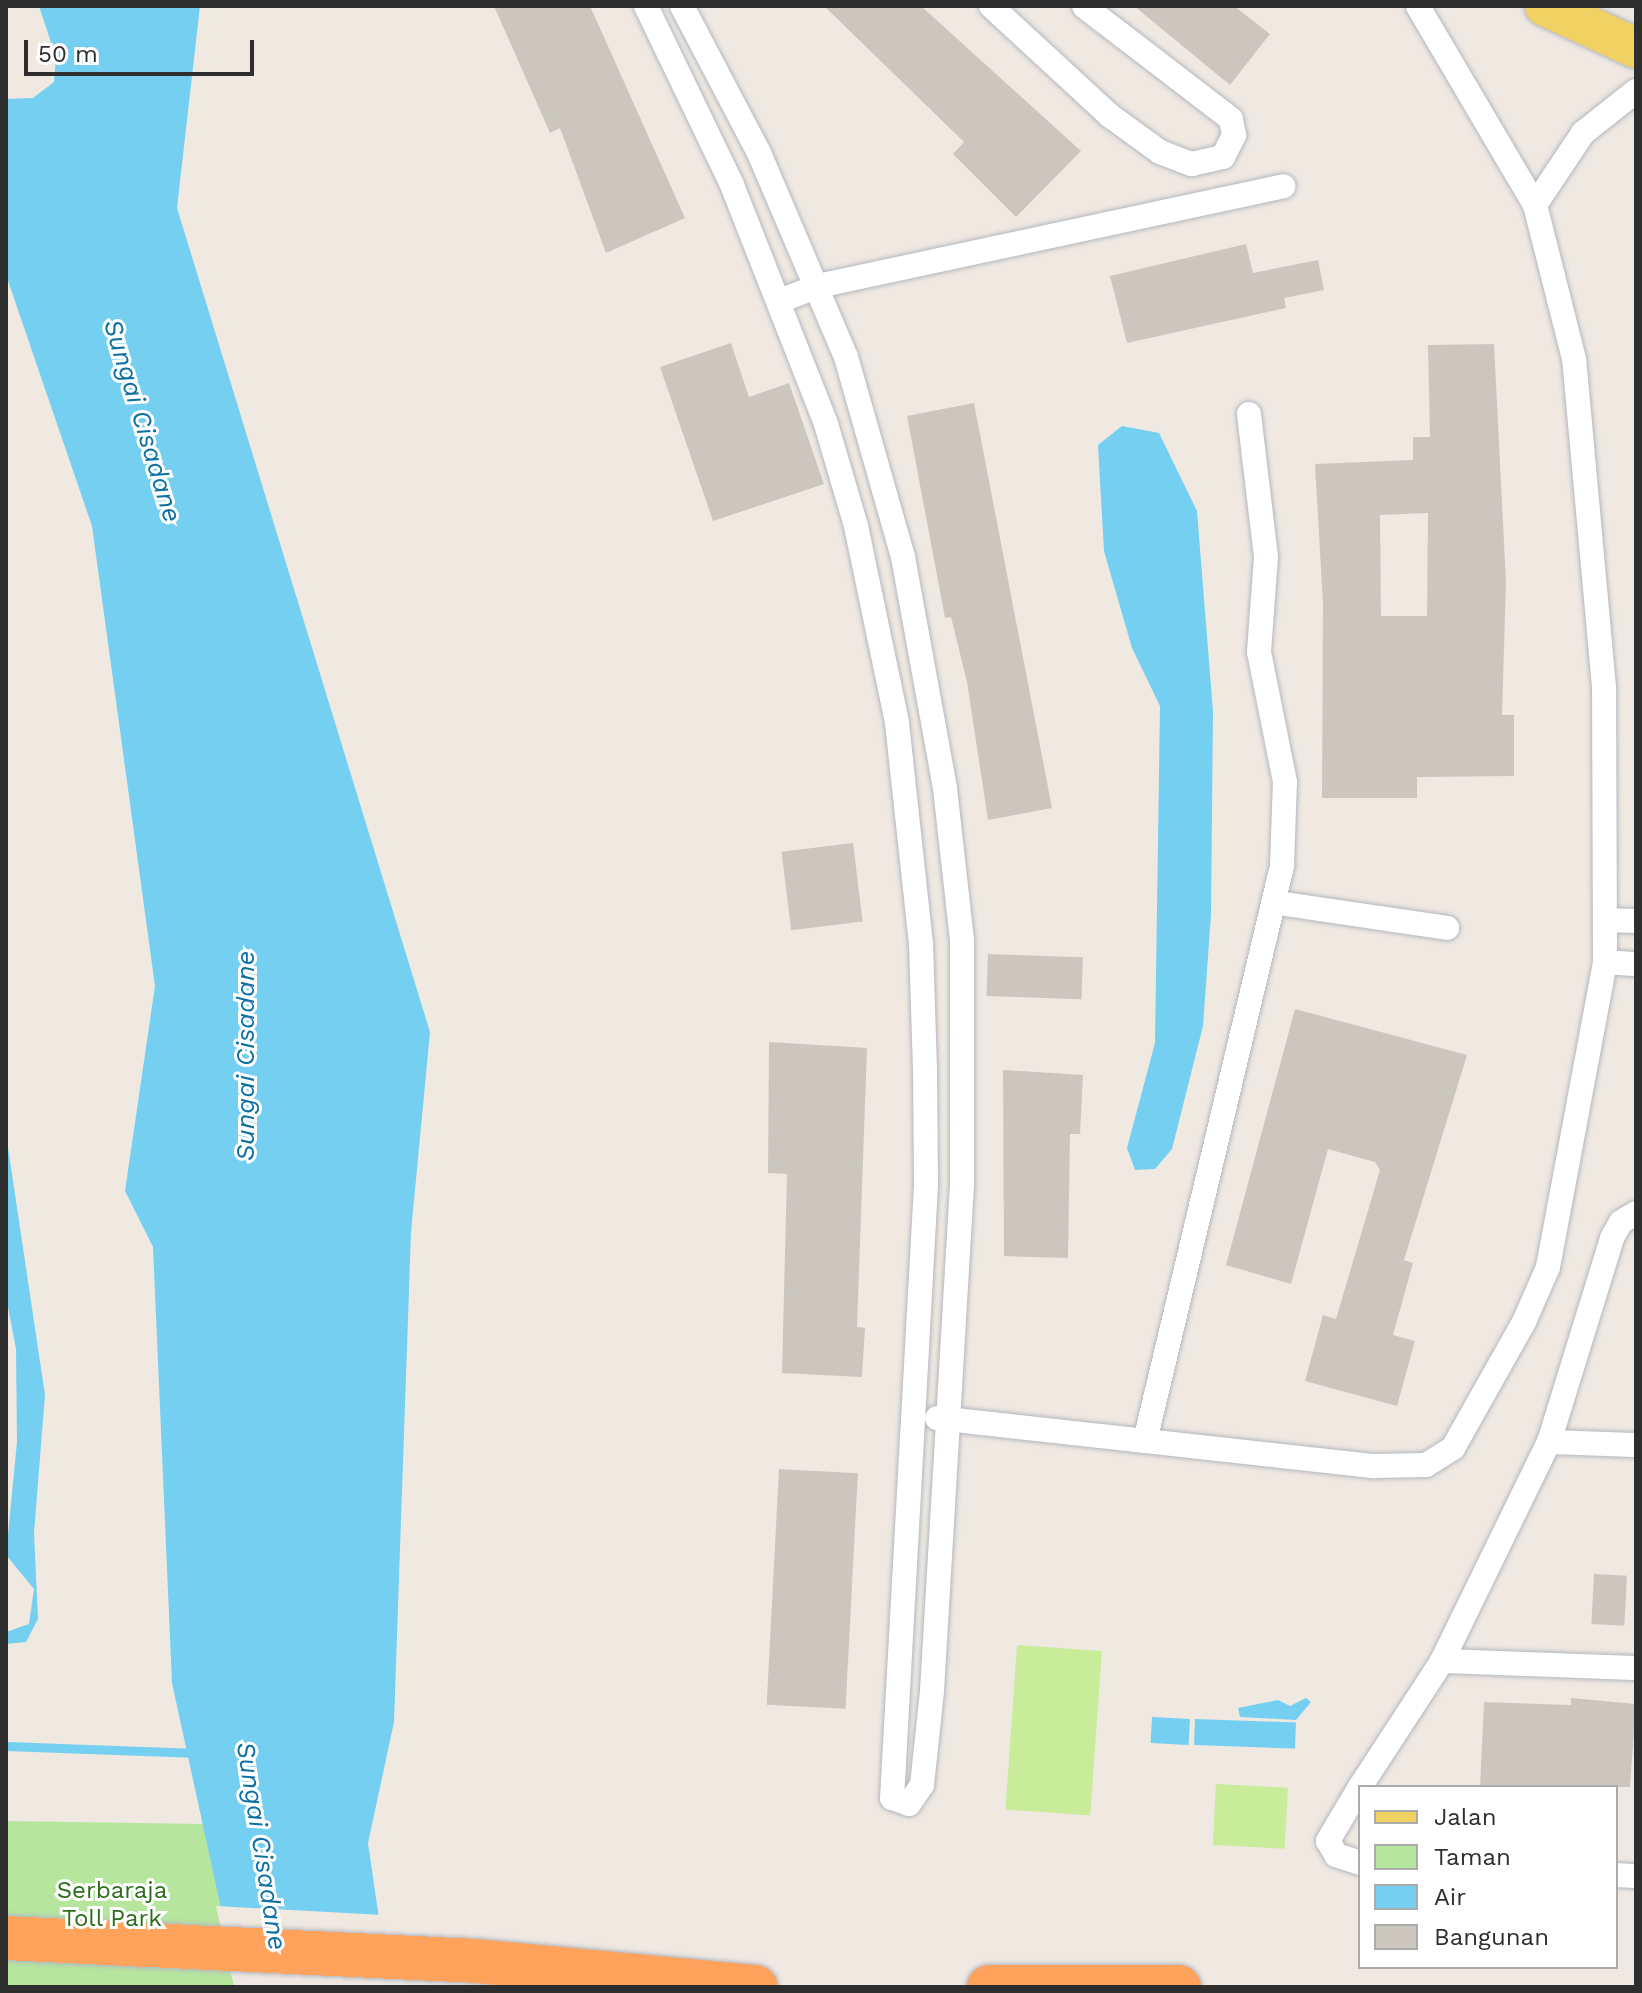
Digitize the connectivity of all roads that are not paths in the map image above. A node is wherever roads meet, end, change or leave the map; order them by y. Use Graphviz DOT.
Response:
graph roads {
  1 [pos="646,6"];
  2 [pos="682,6"];
  3 [pos="991,6"];
  4 [pos="1084,6"];
  5 [pos="1418,6"];
  6 [pos="1545,6"];
  7 [pos="1636,48"];
  8 [pos="1636,91"];
  9 [pos="733,103"];
  10 [pos="704,122"];
  11 [pos="1283,186"];
  12 [pos="1535,205"];
  13 [pos="818,286"];
  14 [pos="782,300"];
  15 [pos="1249,414"];
  16 [pos="934,721"];
  17 [pos="897,723"];
  18 [pos="1278,903"];
  19 [pos="1606,920"];
  20 [pos="1636,921"];
  21 [pos="1447,928"];
  22 [pos="1605,962"];
  23 [pos="1636,964"];
  24 [pos="926,1185"];
  25 [pos="962,1185"];
  26 [pos="1636,1213"];
  27 [pos="915,1418"];
  28 [pos="951,1419"];
  29 [pos="1145,1441"];
  30 [pos="1549,1442"];
  31 [pos="1636,1445"];
  32 [pos="1442,1661"];
  33 [pos="1636,1668"];
  34 [pos="1361,1785"];
  35 [pos="1358,1790"];
  36 [pos="1358,1862"];
  37 [pos="6,1938"];
  38 [pos="756,1987"];
  39 [pos="989,1987"];
  40 [pos="1179,1987"];
  1 -- 10 [label="street"];
  2 -- 9 [label="street"];
  3 -- 4 [label="street"];
  5 -- 12 [label="street"];
  6 -- 7 [label="main road"];
  8 -- 12 [label="street"];
  9 -- 10 [label="street"];
  9 -- 13 [label="street"];
  10 -- 14 [label="street"];
  11 -- 13 [label="street"];
  12 -- 19 [label="street"];
  13 -- 14 [label="street"];
  13 -- 16 [label="street"];
  14 -- 17 [label="street"];
  15 -- 18 [label="street"];
  16 -- 17 [label="street"];
  16 -- 25 [label="street"];
  17 -- 24 [label="street"];
  18 -- 21 [label="street"];
  18 -- 29 [label="street"];
  19 -- 20 [label="street"];
  19 -- 22 [label="street"];
  22 -- 23 [label="street"];
  22 -- 29 [label="street"];
  24 -- 25 [label="street"];
  24 -- 27 [label="street"];
  25 -- 28 [label="street"];
  26 -- 30 [label="street"];
  27 -- 28 [label="street"];
  27 -- 28 [label="street"];
  28 -- 29 [label="street"];
  30 -- 31 [label="street"];
  30 -- 32 [label="street"];
  32 -- 33 [label="street"];
  32 -- 34 [label="street"];
  35 -- 36 [label="street"];
  37 -- 38 [label="highway"];
  39 -- 40 [label="highway"];
}
